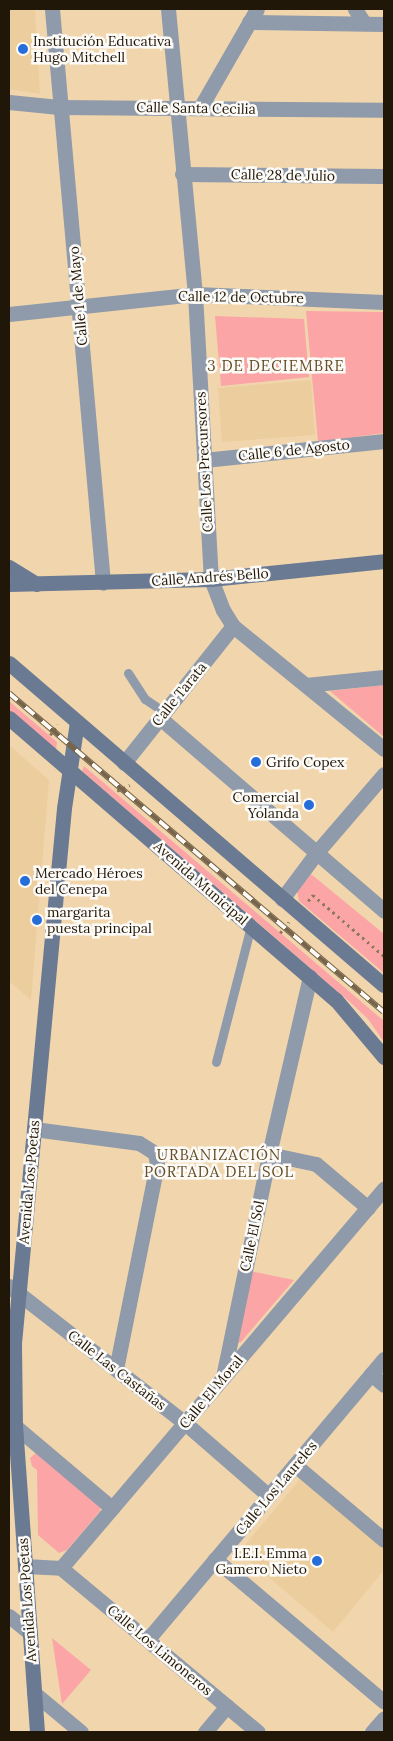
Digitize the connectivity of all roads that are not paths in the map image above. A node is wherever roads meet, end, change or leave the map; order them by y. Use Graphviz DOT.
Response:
graph roads {
  1 [pos="52,9"];
  2 [pos="168,9"];
  3 [pos="355,9"];
  4 [pos="253,15"];
  5 [pos="364,23"];
  6 [pos="384,24"];
  7 [pos="9,102"];
  8 [pos="58,107"];
  9 [pos="178,108"];
  10 [pos="200,108"];
  11 [pos="384,110"];
  12 [pos="182,174"];
  13 [pos="384,176"];
  14 [pos="195,294"];
  15 [pos="384,302"];
  16 [pos="79,307"];
  17 [pos="9,314"];
  18 [pos="384,441"];
  19 [pos="204,460"];
  20 [pos="384,561"];
  21 [pos="9,567"];
  22 [pos="211,579"];
  23 [pos="103,583"];
  24 [pos="9,584"];
  25 [pos="36,584"];
  26 [pos="233,626"];
  27 [pos="9,663"];
  28 [pos="128,672"];
  29 [pos="384,677"];
  30 [pos="306,685"];
  31 [pos="162,715"];
  32 [pos="9,718"];
  33 [pos="72,718"];
  34 [pos="384,749"];
  35 [pos="124,763"];
  36 [pos="68,770"];
  37 [pos="384,774"];
  38 [pos="317,852"];
  39 [pos="282,899"];
  40 [pos="384,911"];
  41 [pos="251,926"];
  42 [pos="310,977"];
  43 [pos="384,985"];
  44 [pos="384,1057"];
  45 [pos="216,1062"];
  46 [pos="34,1129"];
  47 [pos="269,1154"];
  48 [pos="384,1189"];
  49 [pos="368,1208"];
  50 [pos="13,1290"];
  51 [pos="384,1359"];
  52 [pos="116,1369"];
  53 [pos="371,1374"];
  54 [pos="223,1378"];
  55 [pos="384,1385"];
  56 [pos="185,1423"];
  57 [pos="12,1424"];
  58 [pos="295,1465"];
  59 [pos="269,1496"];
  60 [pos="112,1508"];
  61 [pos="384,1540"];
  62 [pos="215,1559"];
  63 [pos="25,1566"];
  64 [pos="61,1568"];
  65 [pos="9,1616"];
  66 [pos="30,1633"];
  67 [pos="148,1639"];
  68 [pos="34,1693"];
  69 [pos="384,1702"];
  70 [pos="227,1706"];
  71 [pos="384,1718"];
  72 [pos="37,1732"];
  73 [pos="81,1732"];
  74 [pos="205,1732"];
  75 [pos="258,1732"];
  76 [pos="372,1732"];
  1 -- 8 [label="street, Calle 1 de Mayo"];
  2 -- 9 [label="street, Calle Los Precursores"];
  3 -- 5 [label="street"];
  4 -- 5 [label="street"];
  4 -- 10 [label="street"];
  5 -- 6 [label="street"];
  7 -- 8 [label="street, Calle Santa Cecilia"];
  8 -- 9 [label="street, Calle Santa Cecilia"];
  8 -- 16 [label="street, Calle 1 de Mayo"];
  9 -- 10 [label="street, Calle Santa Cecilia"];
  9 -- 12 [label="street, Calle Los Precursores"];
  10 -- 11 [label="street, Calle Santa Cecilia"];
  12 -- 13 [label="street, Calle 28 de Julio"];
  12 -- 14 [label="street, Calle Los Precursores"];
  14 -- 15 [label="street, Calle 12 de Octubre"];
  14 -- 16 [label="street, Calle 12 de Octubre"];
  14 -- 19 [label="street, Calle Los Precursores"];
  16 -- 17 [label="street, Calle 12 de Octubre"];
  16 -- 23 [label="street, Calle 1 de Mayo"];
  18 -- 19 [label="street, Calle 6 de Agosto"];
  19 -- 22 [label="street, Calle Los Precursores"];
  20 -- 22 [label="street, Calle Andrés Bello"];
  21 -- 25 [label="street"];
  22 -- 23 [label="street, Calle Andrés Bello"];
  22 -- 26 [label="street, Calle Los Precursores"];
  23 -- 25 [label="street, Calle Andrés Bello"];
  24 -- 25 [label="street, Calle Andrés Bello"];
  26 -- 30 [label="street, Calle Los Precursores"];
  26 -- 31 [label="street, Calle Tarata"];
  27 -- 33 [label="street"];
  28 -- 31 [label="lane"];
  29 -- 30 [label="street"];
  30 -- 34 [label="street, Calle Los Precursores"];
  31 -- 35 [label="street, Calle Tarata"];
  31 -- 38 [label="street"];
  32 -- 36 [label="street, Avenida Municipal"];
  33 -- 35 [label="street"];
  33 -- 36 [label="street, Avenida Los Poetas"];
  35 -- 39 [label="street"];
  36 -- 41 [label="street, Avenida Municipal"];
  36 -- 46 [label="street, Avenida Los Poetas"];
  37 -- 38 [label="street"];
  38 -- 39 [label="street"];
  38 -- 40 [label="street"];
  39 -- 43 [label="street"];
  41 -- 42 [label="street, Avenida Municipal"];
  41 -- 45 [label="lane"];
  42 -- 44 [label="street, Avenida Municipal"];
  42 -- 47 [label="street, Calle El Sol"];
  46 -- 50 [label="street, Avenida Los Poetas"];
  46 -- 52 [label="street"];
  47 -- 49 [label="street"];
  47 -- 54 [label="street, Calle El Sol"];
  48 -- 49 [label="street, Calle El Moral"];
  49 -- 54 [label="street, Calle El Moral"];
  50 -- 52 [label="street, Calle Las Castañas"];
  50 -- 57 [label="street, Avenida Los Poetas"];
  51 -- 53 [label="street, Calle Los Laureles"];
  52 -- 56 [label="street, Calle Las Castañas"];
  53 -- 55 [label="street"];
  53 -- 58 [label="street, Calle Los Laureles"];
  54 -- 56 [label="street, Calle El Moral"];
  56 -- 59 [label="street, Calle Las Castañas"];
  56 -- 60 [label="street, Calle El Moral"];
  57 -- 60 [label="street"];
  57 -- 63 [label="street, Avenida Los Poetas"];
  58 -- 59 [label="street, Calle Los Laureles"];
  58 -- 61 [label="street"];
  59 -- 62 [label="street, Calle Los Laureles"];
  60 -- 64 [label="street, Calle El Moral"];
  62 -- 67 [label="street, Calle Los Laureles"];
  62 -- 69 [label="street"];
  63 -- 64 [label="street"];
  63 -- 66 [label="street, Avenida Los Poetas"];
  64 -- 67 [label="street, Calle Los Limoneros"];
  65 -- 66 [label="street"];
  66 -- 68 [label="street, Avenida Los Poetas"];
  67 -- 70 [label="street, Calle Los Limoneros"];
  68 -- 72 [label="street, Avenida Los Poetas"];
  68 -- 73 [label="street"];
  70 -- 74 [label="street"];
  70 -- 75 [label="street, Calle Los Limoneros"];
  71 -- 76 [label="street"];
}
